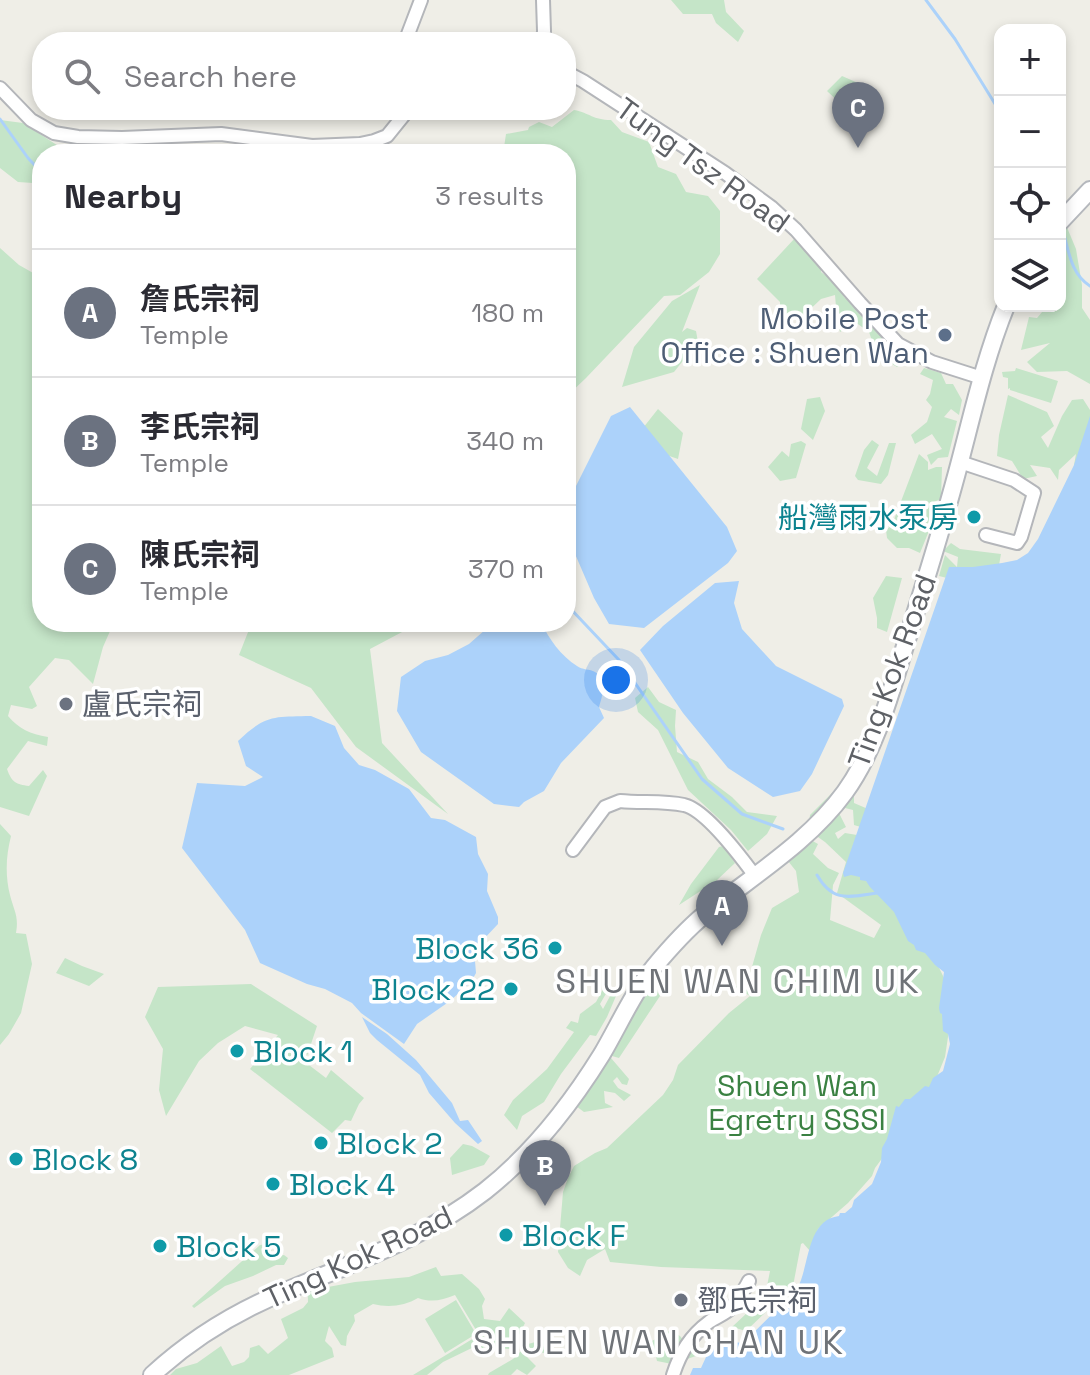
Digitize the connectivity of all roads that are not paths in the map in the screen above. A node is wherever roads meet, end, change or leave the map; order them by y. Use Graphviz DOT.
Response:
graph roads {
  1 [pos="421,0"];
  2 [pos="543,0"];
  3 [pos="409,32"];
  4 [pos="543,32"];
  5 [pos="576,77"];
  6 [pos="0,88"];
  7 [pos="400,120"];
  8 [pos="297,144"];
  9 [pos="360,144"];
  10 [pos="1090,190"];
  11 [pos="1066,216"];
  12 [pos="1004,312"];
  13 [pos="982,378"];
  14 [pos="960,462"];
  15 [pos="986,535"];
  16 [pos="573,850"];
  17 [pos="755,876"];
  18 [pos="749,1281"];
  19 [pos="152,1375"];
  20 [pos="673,1375"];
  1 -- 3 [label="street"];
  2 -- 4 [label="street"];
  5 -- 13 [label="street, Tung Tsz Road"];
  6 -- 8 [label="street"];
  7 -- 9 [label="street"];
  10 -- 11 [label="main road"];
  12 -- 13 [label="main road, Ting Kok Road"];
  13 -- 14 [label="main road, Ting Kok Road"];
  14 -- 15 [label="street"];
  14 -- 17 [label="main road, Ting Kok Road"];
  16 -- 17 [label="street"];
  17 -- 19 [label="main road, Ting Kok Road"];
  18 -- 20 [label="street"];
}
